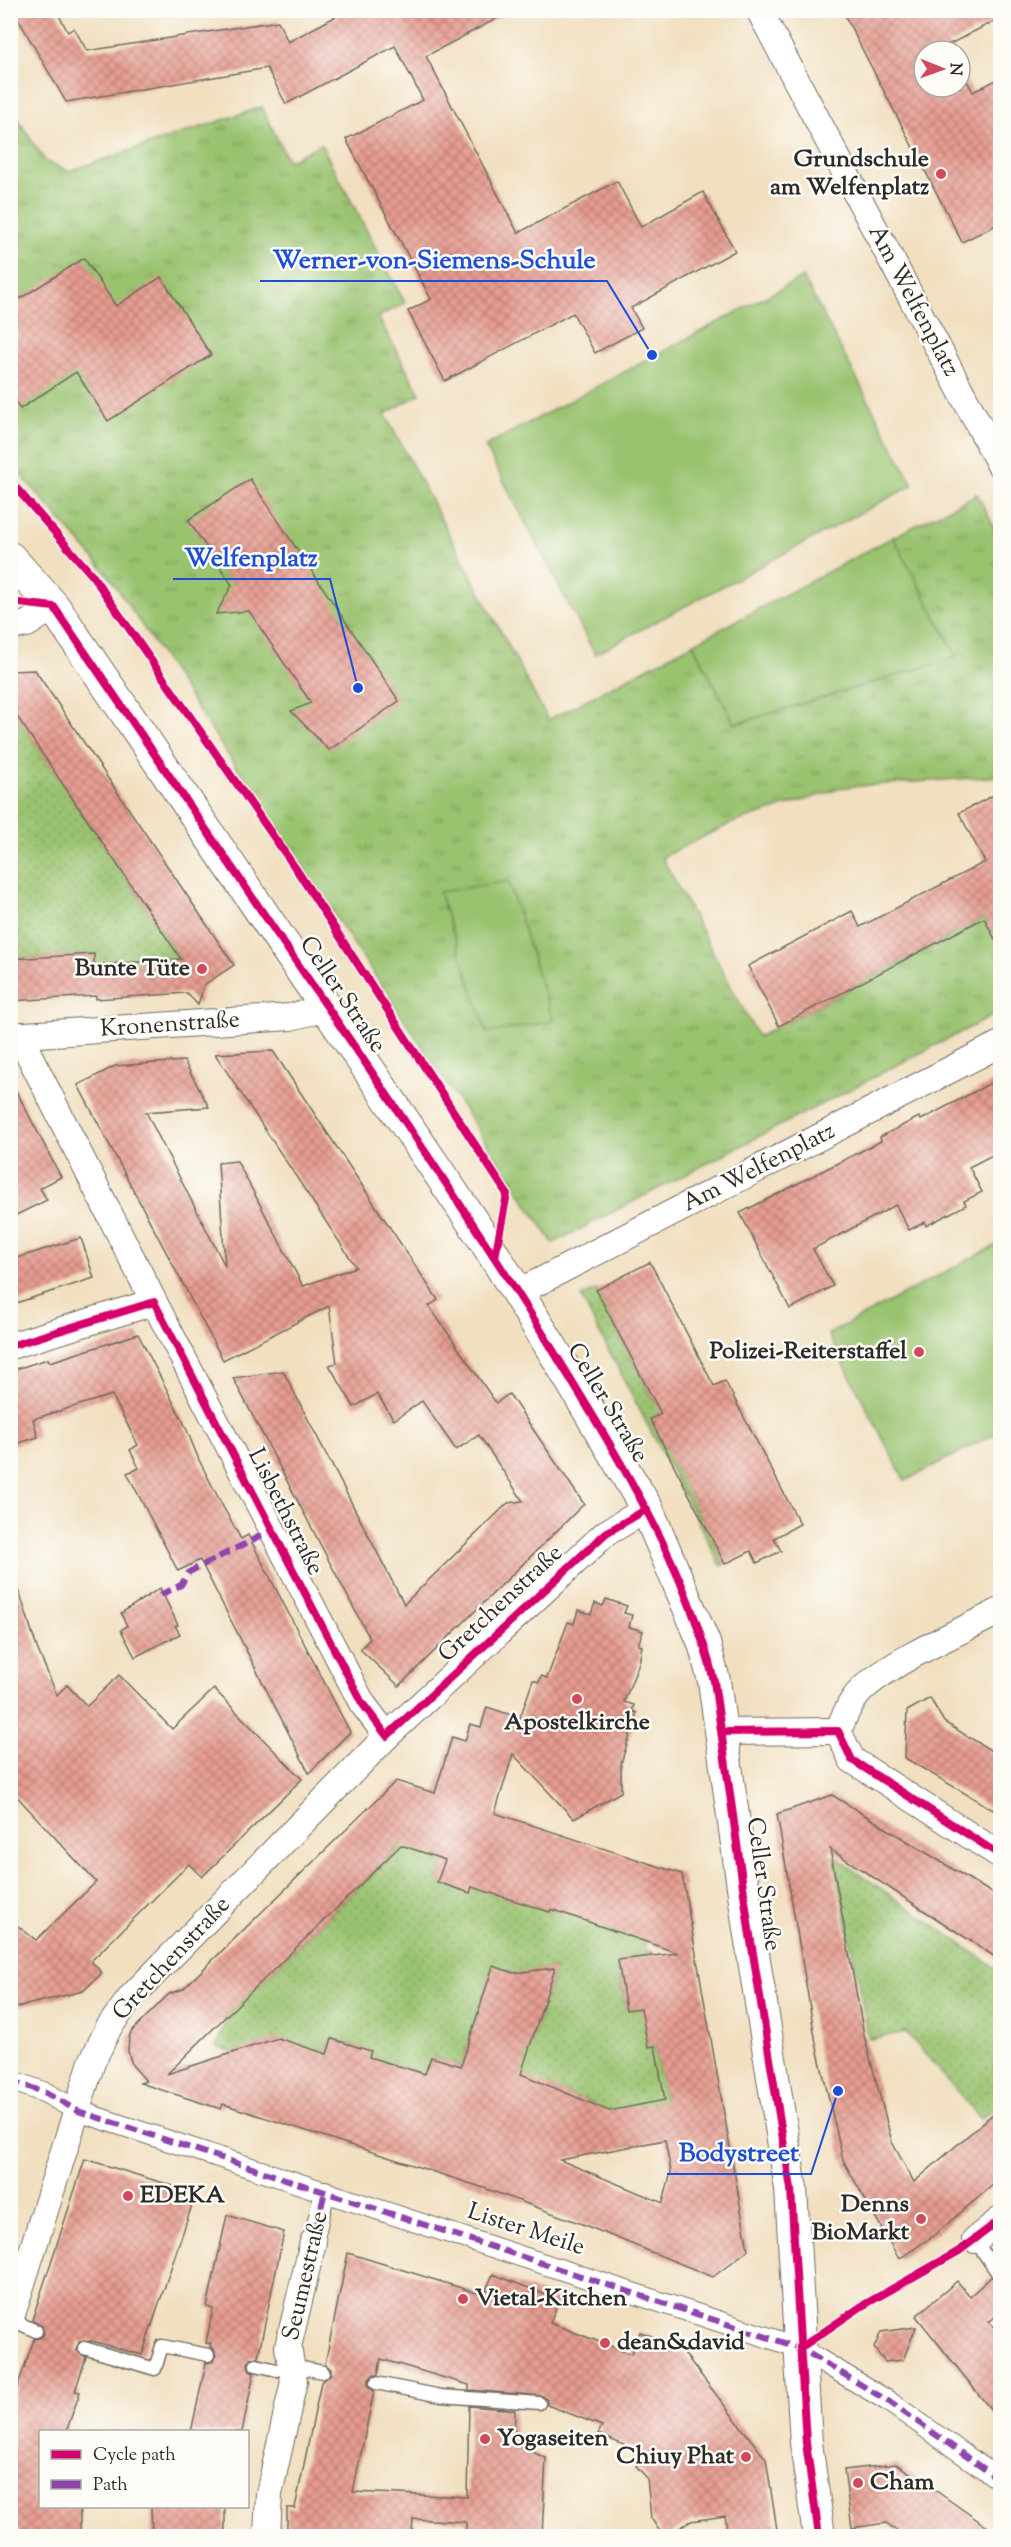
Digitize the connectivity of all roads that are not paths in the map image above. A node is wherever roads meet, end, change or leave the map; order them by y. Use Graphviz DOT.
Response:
graph roads {
  1 [pos="759,10"];
  2 [pos="1000,465"];
  3 [pos="10,558"];
  4 [pos="54,607"];
  5 [pos="10,627"];
  6 [pos="328,1008"];
  7 [pos="15,1035"];
  8 [pos="1000,1044"];
  9 [pos="518,1293"];
  10 [pos="154,1302"];
  11 [pos="10,1346"];
  12 [pos="647,1509"];
  13 [pos="1000,1611"];
  14 [pos="838,1731"];
  15 [pos="722,1732"];
  16 [pos="387,1736"];
  17 [pos="1000,1855"];
  18 [pos="10,2080"];
  19 [pos="78,2111"];
  20 [pos="325,2191"];
  21 [pos="1000,2220"];
  22 [pos="315,2238"];
  23 [pos="975,2240"];
  24 [pos="997,2272"];
  25 [pos="11,2321"];
  26 [pos="36,2331"];
  27 [pos="84,2348"];
  28 [pos="800,2348"];
  29 [pos="208,2355"];
  30 [pos="256,2365"];
  31 [pos="292,2366"];
  32 [pos="323,2372"];
  33 [pos="376,2383"];
  34 [pos="539,2403"];
  35 [pos="1000,2480"];
  36 [pos="267,2536"];
  37 [pos="819,2536"];
  1 -- 2 [label="street, Am Welfenplatz"];
  3 -- 4 [label="street, Celler Straße"];
  4 -- 5 [label="street"];
  4 -- 6 [label="street, Celler Straße"];
  6 -- 7 [label="street, Kronenstraße"];
  6 -- 9 [label="street, Celler Straße"];
  7 -- 10 [label="street, Lisbethstraße"];
  8 -- 9 [label="street, Am Welfenplatz"];
  9 -- 12 [label="street, Celler Straße"];
  10 -- 11 [label="street"];
  10 -- 16 [label="street, Lisbethstraße"];
  12 -- 15 [label="street, Celler Straße"];
  12 -- 16 [label="street, Gretchenstraße"];
  13 -- 14 [label="street"];
  14 -- 15 [label="street"];
  14 -- 17 [label="street"];
  15 -- 28 [label="street, Celler Straße"];
  16 -- 19 [label="street, Gretchenstraße"];
  18 -- 19 [label="street, Lister Meile"];
  19 -- 20 [label="street, Lister Meile"];
  19 -- 25 [label="street, Gretchenstraße"];
  20 -- 22 [label="street, Seumestraße"];
  20 -- 28 [label="street, Lister Meile"];
  21 -- 23 [label="street"];
  22 -- 31 [label="street, Seumestraße"];
  23 -- 24 [label="lane"];
  25 -- 26 [label="lane"];
  27 -- 29 [label="lane"];
  28 -- 35 [label="street, Lister Meile"];
  28 -- 37 [label="street, Celler Straße"];
  30 -- 31 [label="lane"];
  31 -- 32 [label="lane"];
  31 -- 36 [label="street, Seumestraße"];
  33 -- 34 [label="lane"];
}
